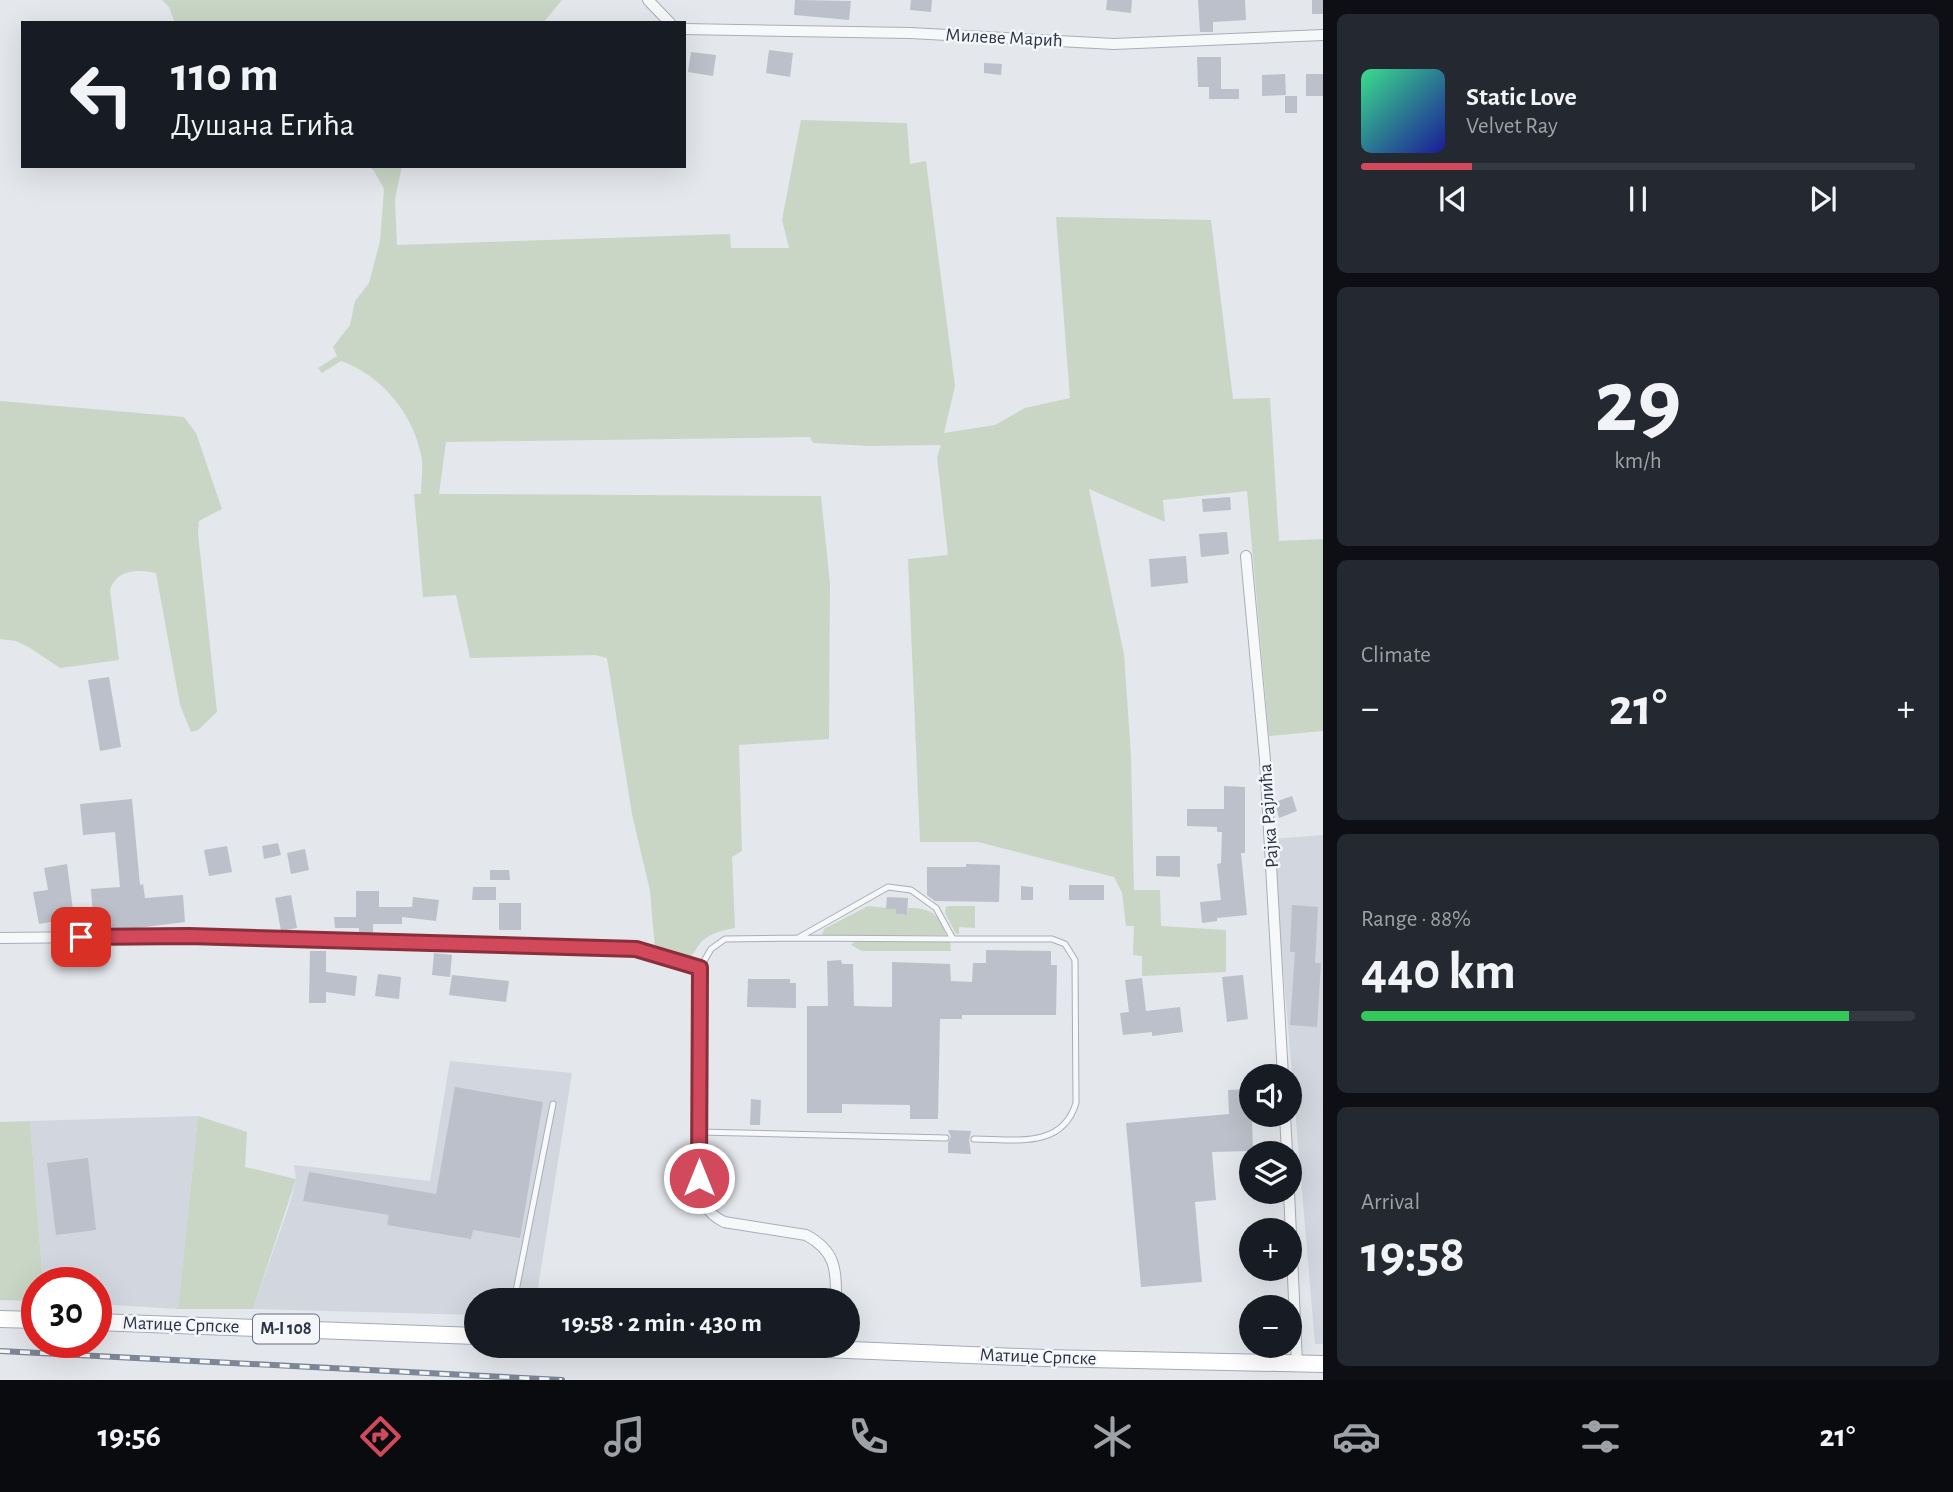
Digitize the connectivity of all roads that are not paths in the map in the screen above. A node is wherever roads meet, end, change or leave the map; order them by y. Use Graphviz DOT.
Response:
graph roads {
  1 [pos="648,0"];
  2 [pos="668,21"];
  3 [pos="686,29"];
  4 [pos="1323,35"];
  5 [pos="1246,556"];
  6 [pos="0,938"];
  7 [pos="798,938"];
  8 [pos="953,939"];
  9 [pos="700,968"];
  10 [pos="1282,1064"];
  11 [pos="553,1104"];
  12 [pos="699,1132"];
  13 [pos="946,1138"];
  14 [pos="974,1139"];
  15 [pos="1290,1204"];
  16 [pos="517,1288"];
  17 [pos="836,1288"];
  18 [pos="0,1319"];
  19 [pos="21,1320"];
  20 [pos="112,1323"];
  21 [pos="464,1336"];
  22 [pos="860,1348"];
  23 [pos="1297,1363"];
  24 [pos="1323,1364"];
  1 -- 2 [label="street"];
  3 -- 4 [label="street, Милеве Мaрић"];
  5 -- 10 [label="street, Рајка Рајлића"];
  6 -- 9 [label="street"];
  7 -- 8 [label="lane"];
  7 -- 8 [label="lane"];
  7 -- 9 [label="lane"];
  8 -- 14 [label="lane"];
  9 -- 12 [label="street"];
  11 -- 16 [label="lane"];
  12 -- 13 [label="lane"];
  12 -- 17 [label="street"];
  15 -- 23 [label="street"];
  18 -- 19 [label="main road"];
  20 -- 21 [label="main road, Матице Српске / M-I 108"];
  22 -- 23 [label="main road, Матице Српске"];
  23 -- 24 [label="main road, Матице Српске"];
}
